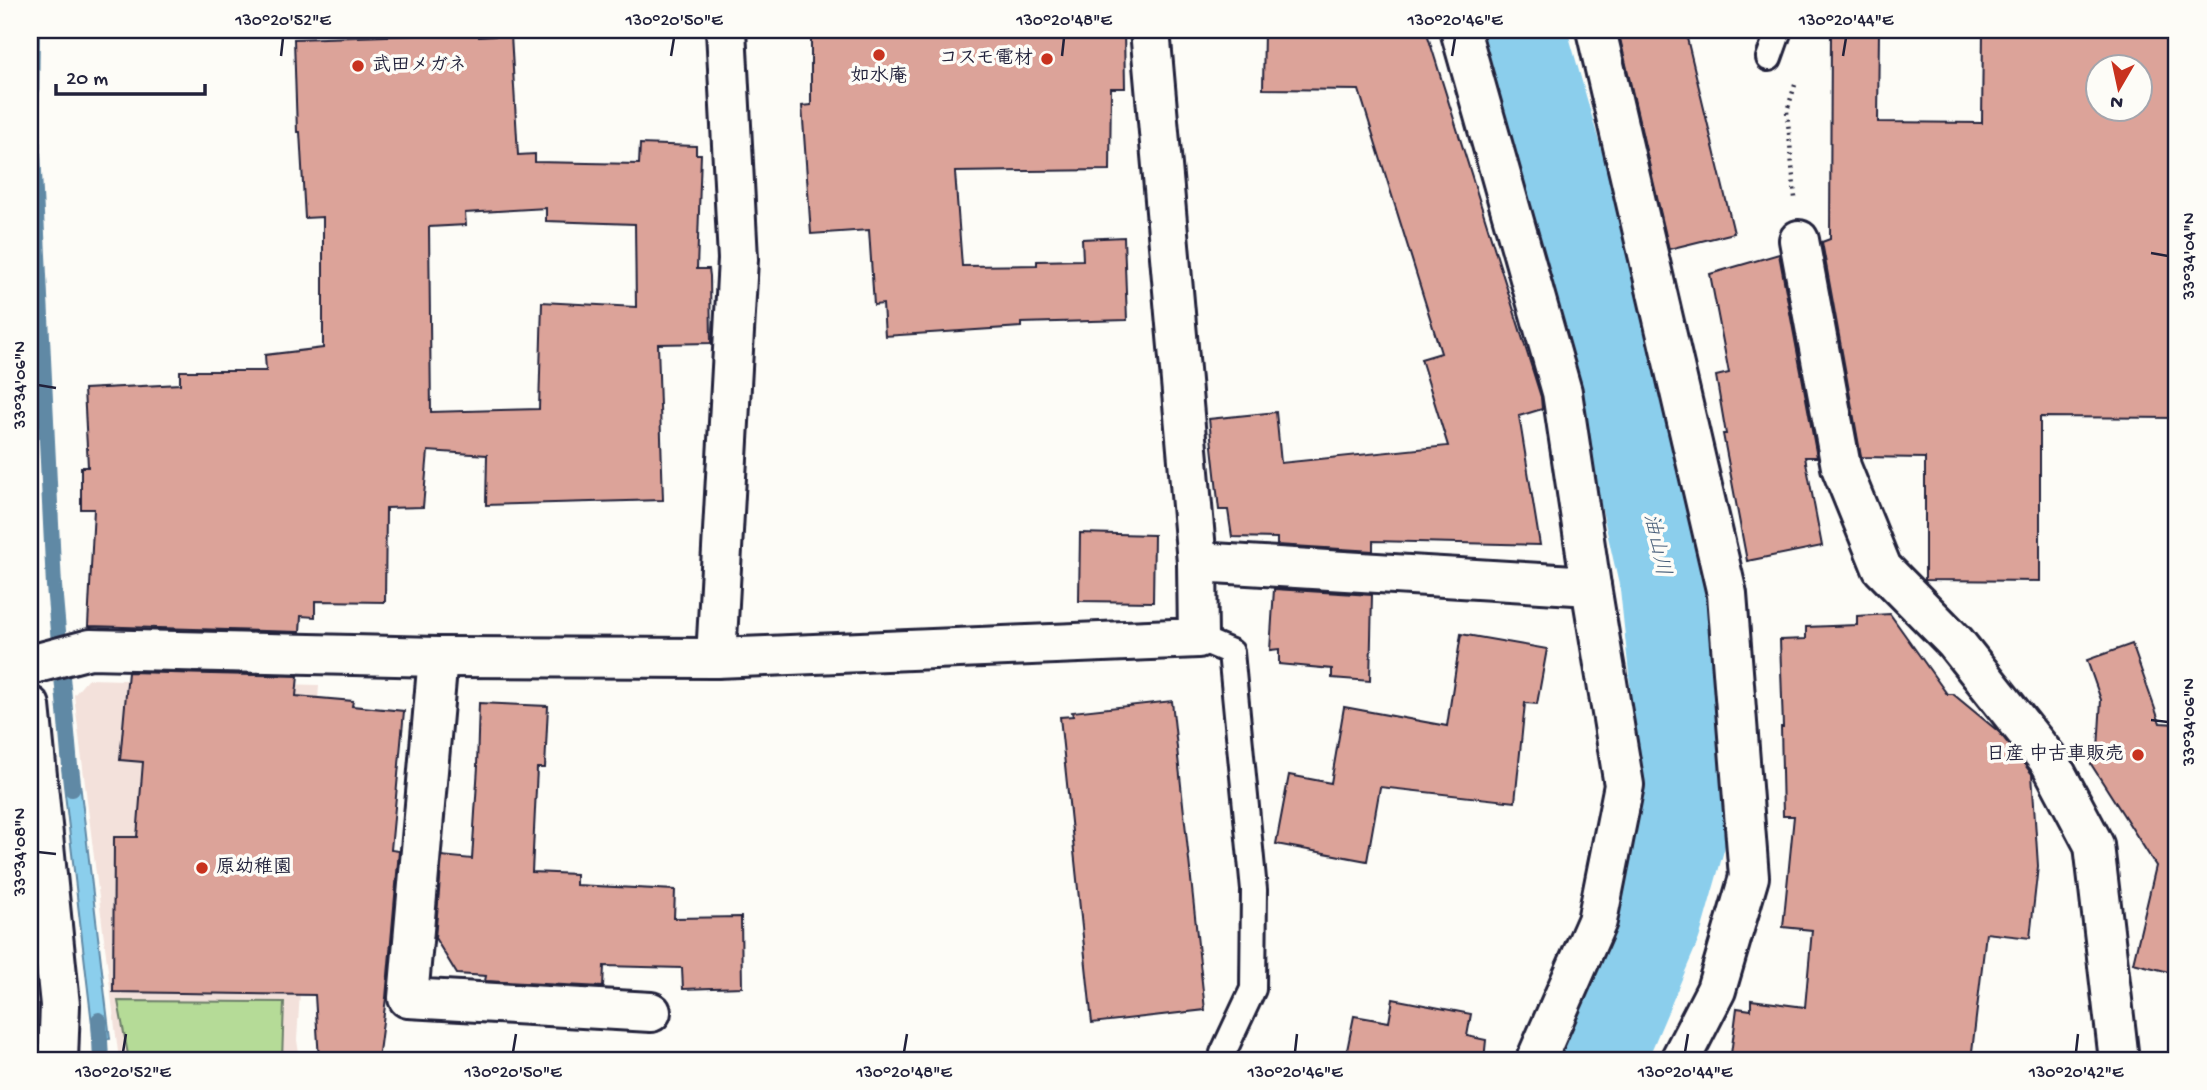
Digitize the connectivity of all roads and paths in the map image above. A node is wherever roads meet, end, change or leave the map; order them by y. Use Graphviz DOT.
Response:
graph roads {
  1 [pos="726,30"];
  2 [pos="1150,30"];
  3 [pos="1460,30"];
  4 [pos="1595,30"];
  5 [pos="1779,30"];
  6 [pos="1769,58"];
  7 [pos="1798,76"];
  8 [pos="1799,240"];
  9 [pos="1197,562"];
  10 [pos="1591,586"];
  11 [pos="1198,638"];
  12 [pos="438,657"];
  13 [pos="716,659"];
  14 [pos="30,665"];
  15 [pos="30,706"];
  16 [pos="651,1012"];
  17 [pos="1223,1053"];
  18 [pos="58,1060"];
  19 [pos="1536,1060"];
  20 [pos="1680,1060"];
  21 [pos="2119,1060"];
  1 -- 13 [label="street"];
  2 -- 9 [label="street"];
  3 -- 10 [label="street"];
  4 -- 20 [label="street"];
  5 -- 6 [label="lane"];
  7 -- 8 [label="path"];
  8 -- 21 [label="street"];
  9 -- 10 [label="street"];
  9 -- 11 [label="street"];
  10 -- 19 [label="street"];
  11 -- 13 [label="street"];
  11 -- 17 [label="lane"];
  12 -- 13 [label="street"];
  12 -- 14 [label="street"];
  12 -- 16 [label="street"];
  15 -- 18 [label="street"];
}
